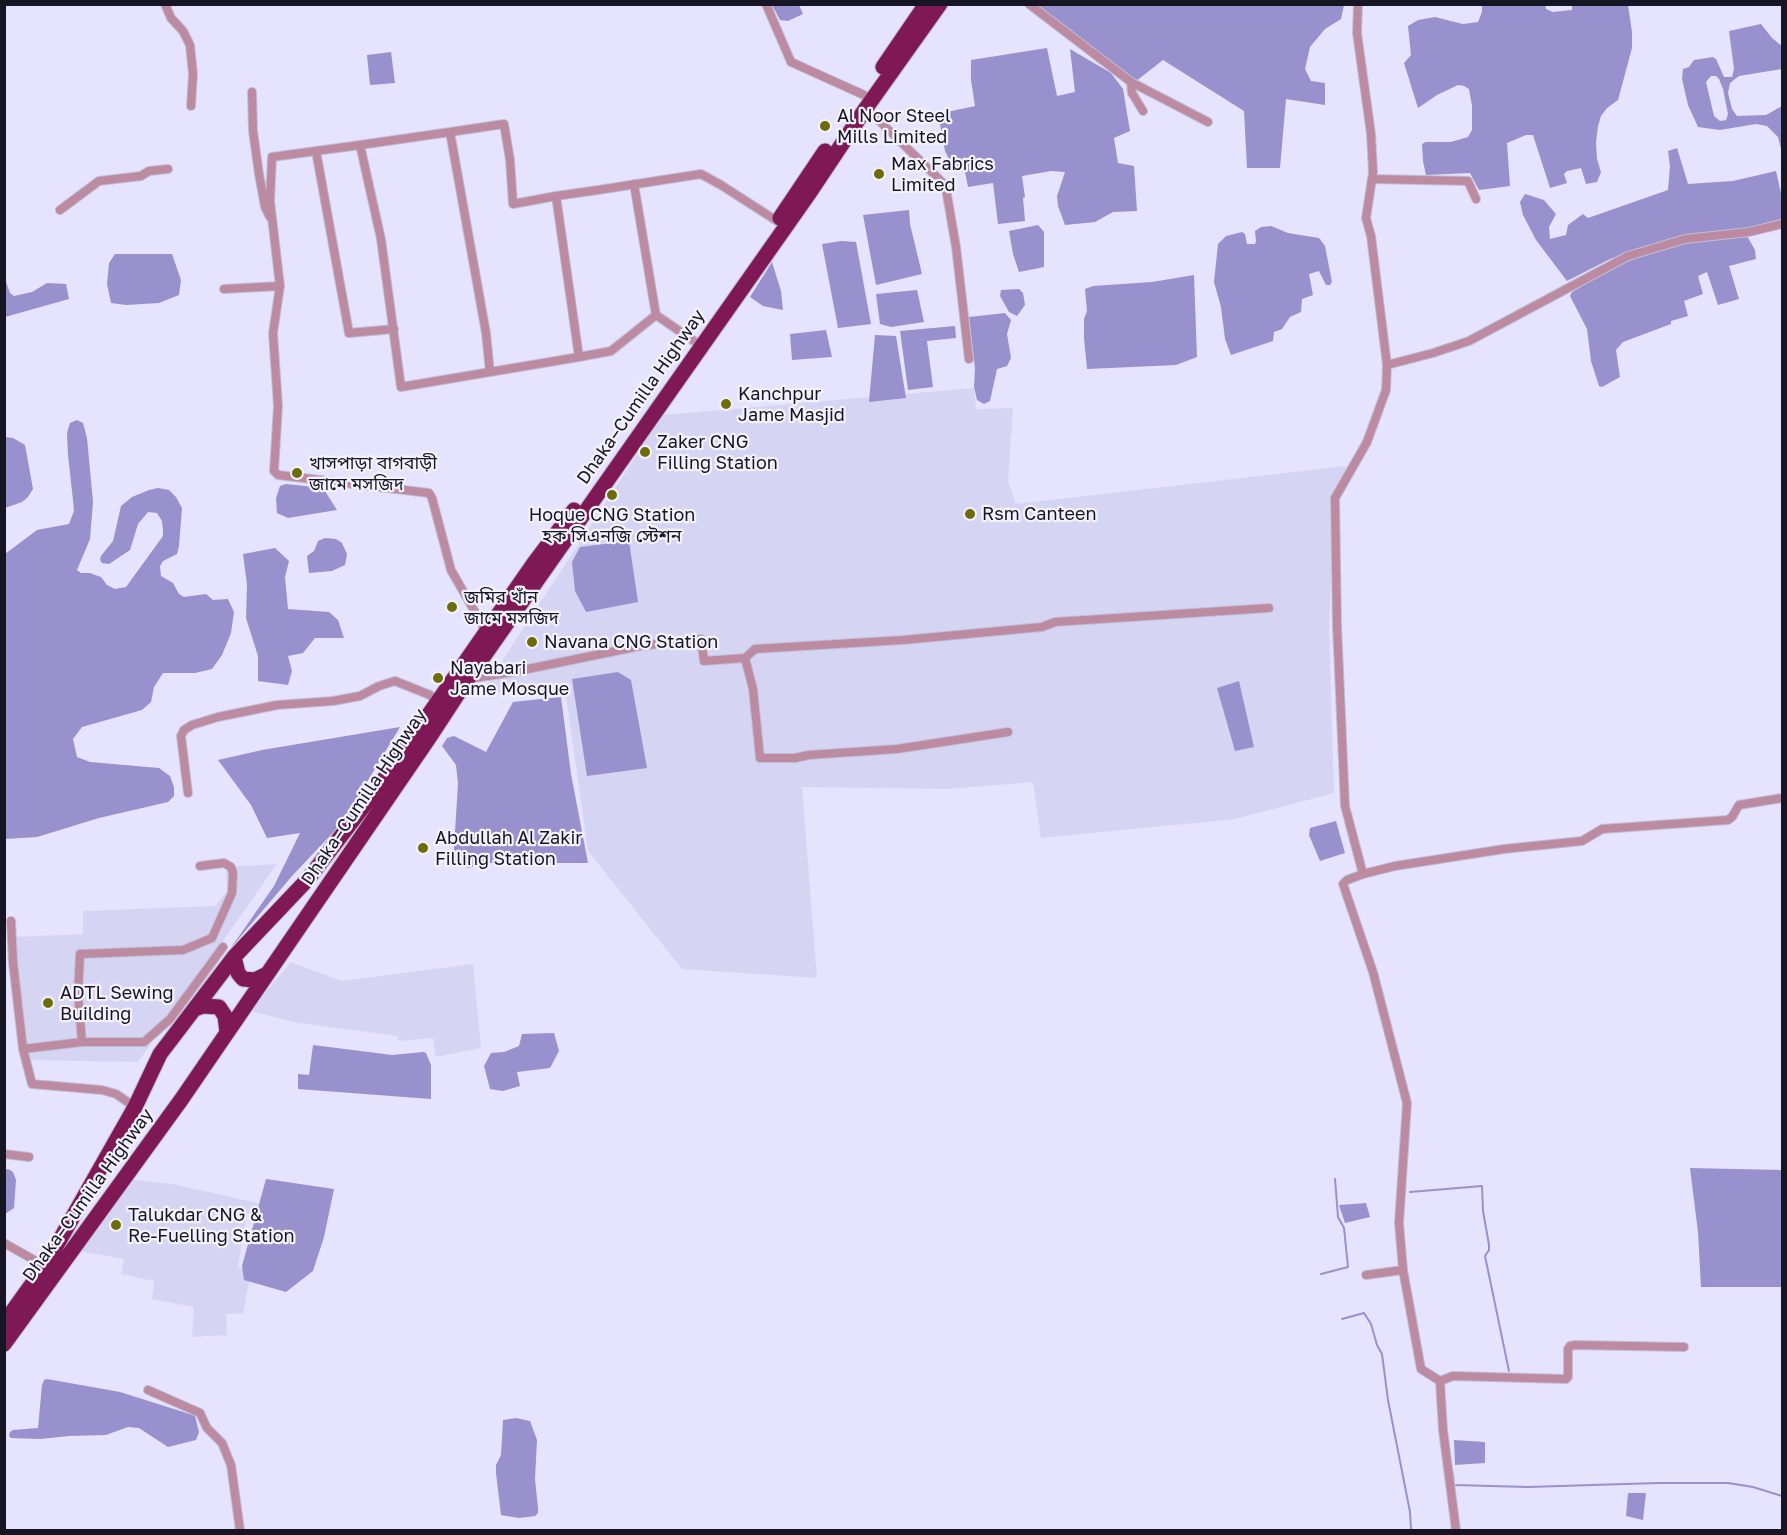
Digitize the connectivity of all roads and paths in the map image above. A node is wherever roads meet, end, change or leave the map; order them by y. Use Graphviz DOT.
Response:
graph roads {
  1 [pos="165,4"];
  2 [pos="766,4"];
  3 [pos="926,4"];
  4 [pos="940,4"];
  5 [pos="1029,4"];
  6 [pos="1358,4"];
  7 [pos="1131,82"];
  8 [pos="252,92"];
  9 [pos="865,101"];
  10 [pos="191,106"];
  11 [pos="1143,111"];
  12 [pos="1208,123"];
  13 [pos="450,132"];
  14 [pos="360,146"];
  15 [pos="316,151"];
  16 [pos="168,169"];
  17 [pos="1372,179"];
  18 [pos="634,184"];
  19 [pos="556,196"];
  20 [pos="1476,199"];
  21 [pos="60,210"];
  22 [pos="777,221"];
  23 [pos="273,224"];
  24 [pos="1782,224"];
  25 [pos="280,286"];
  26 [pos="224,289"];
  27 [pos="723,307"];
  28 [pos="656,315"];
  29 [pos="394,329"];
  30 [pos="694,341"];
  31 [pos="579,357"];
  32 [pos="969,359"];
  33 [pos="1387,365"];
  34 [pos="490,372"];
  35 [pos="1269,608"];
  36 [pos="487,633"];
  37 [pos="745,658"];
  38 [pos="467,680"];
  39 [pos="438,703"];
  40 [pos="1008,732"];
  41 [pos="188,793"];
  42 [pos="1782,798"];
  43 [pos="200,866"];
  44 [pos="1363,873"];
  45 [pos="11,921"];
  46 [pos="229,952"];
  47 [pos="265,975"];
  48 [pos="195,1009"];
  49 [pos="227,1032"];
  50 [pos="82,1042"];
  51 [pos="22,1048"];
  52 [pos="135,1107"];
  53 [pos="4,1154"];
  54 [pos="29,1158"];
  55 [pos="4,1243"];
  56 [pos="45,1266"];
  57 [pos="1403,1270"];
  58 [pos="1366,1275"];
  59 [pos="4,1323"];
  60 [pos="4,1344"];
  61 [pos="1684,1347"];
  62 [pos="1440,1381"];
  63 [pos="147,1390"];
  64 [pos="240,1530"];
  65 [pos="1456,1530"];
  1 -- 10 [label="street"];
  2 -- 9 [label="street"];
  3 -- 9 [label="highway, Dhaka–Cumilla Highway"];
  4 -- 9 [label="highway, Dhaka–Cumilla Highway"];
  5 -- 7 [label="street"];
  6 -- 17 [label="street"];
  7 -- 11 [label="street"];
  7 -- 12 [label="street"];
  8 -- 23 [label="street"];
  9 -- 22 [label="highway, Dhaka–Cumilla Highway"];
  9 -- 27 [label="highway, Dhaka–Cumilla Highway"];
  9 -- 32 [label="street"];
  13 -- 14 [label="street"];
  13 -- 19 [label="street"];
  13 -- 34 [label="street"];
  14 -- 15 [label="street"];
  14 -- 29 [label="street"];
  15 -- 23 [label="street"];
  15 -- 29 [label="street"];
  16 -- 21 [label="street"];
  17 -- 20 [label="street"];
  17 -- 33 [label="street"];
  18 -- 19 [label="street"];
  18 -- 22 [label="street"];
  18 -- 28 [label="street"];
  19 -- 31 [label="street"];
  22 -- 27 [label="highway, Dhaka–Cumilla Highway"];
  23 -- 25 [label="street"];
  24 -- 33 [label="street"];
  25 -- 26 [label="street"];
  25 -- 36 [label="street"];
  27 -- 30 [label="highway, Dhaka–Cumilla Highway"];
  27 -- 38 [label="highway, Dhaka–Cumilla Highway"];
  28 -- 30 [label="street"];
  28 -- 31 [label="street"];
  29 -- 34 [label="street"];
  30 -- 36 [label="highway, Dhaka–Cumilla Highway"];
  31 -- 34 [label="street"];
  33 -- 44 [label="street"];
  35 -- 37 [label="street"];
  36 -- 39 [label="highway, Dhaka–Cumilla Highway"];
  37 -- 38 [label="street"];
  37 -- 40 [label="street"];
  38 -- 47 [label="highway, Dhaka–Cumilla Highway"];
  39 -- 41 [label="street"];
  39 -- 46 [label="highway, Dhaka–Cumilla Highway"];
  42 -- 44 [label="street"];
  43 -- 50 [label="street"];
  44 -- 57 [label="street"];
  45 -- 51 [label="street"];
  46 -- 47 [label="highway"];
  46 -- 48 [label="highway, Dhaka–Cumilla Highway"];
  46 -- 50 [label="street"];
  47 -- 49 [label="highway, Dhaka–Cumilla Highway"];
  48 -- 49 [label="highway"];
  48 -- 52 [label="highway, Dhaka–Cumilla Highway"];
  49 -- 60 [label="highway, Dhaka–Cumilla Highway"];
  50 -- 51 [label="street"];
  51 -- 52 [label="street"];
  52 -- 56 [label="highway, Dhaka–Cumilla Highway"];
  53 -- 54 [label="street"];
  55 -- 56 [label="street"];
  56 -- 59 [label="highway, Dhaka–Cumilla Highway"];
  57 -- 58 [label="street"];
  57 -- 62 [label="street"];
  61 -- 62 [label="street"];
  62 -- 65 [label="street"];
  63 -- 64 [label="street"];
}
